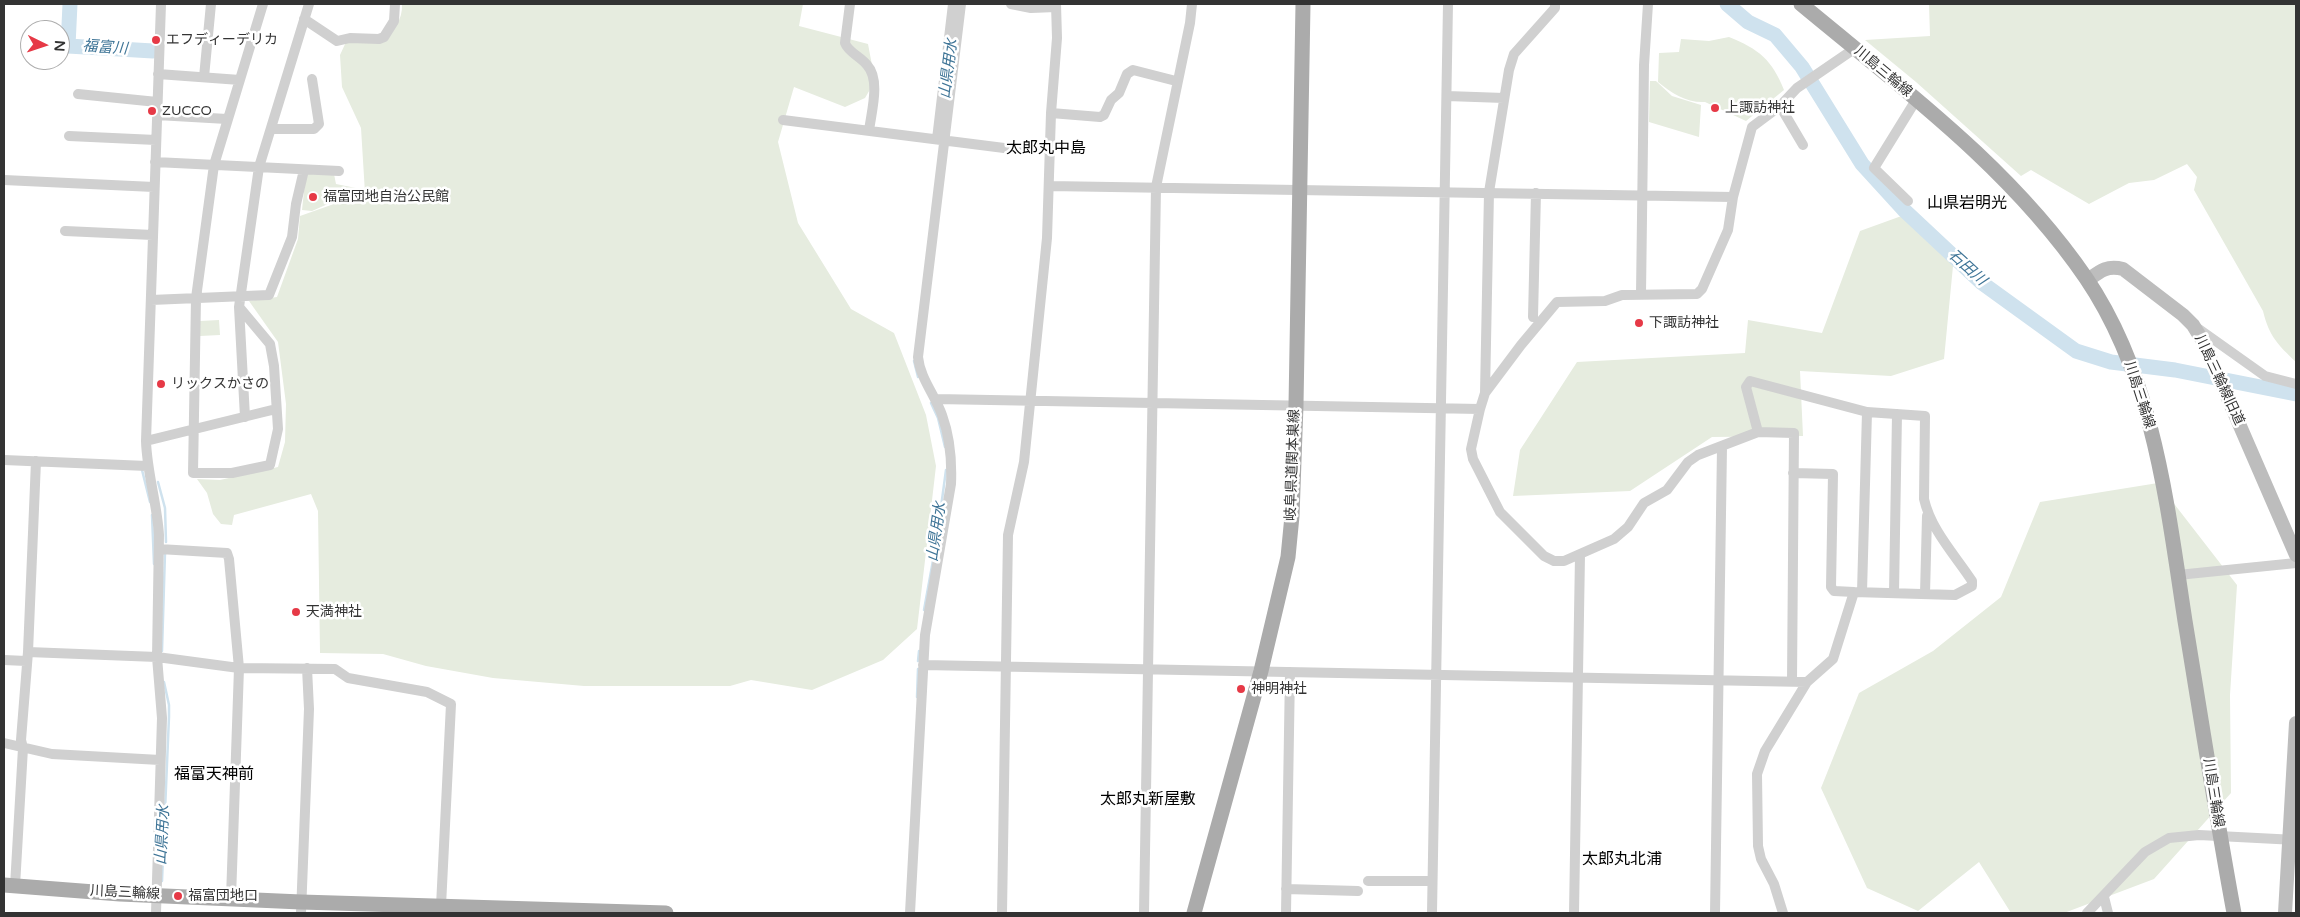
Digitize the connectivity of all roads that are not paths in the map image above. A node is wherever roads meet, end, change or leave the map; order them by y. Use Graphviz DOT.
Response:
graph roads {
  1 [pos="161,4"];
  2 [pos="211,4"];
  3 [pos="263,4"];
  4 [pos="309,4"];
  5 [pos="395,4"];
  6 [pos="850,4"];
  7 [pos="953,4"];
  8 [pos="961,4"];
  9 [pos="1011,4"];
  10 [pos="1192,4"];
  11 [pos="1303,4"];
  12 [pos="1448,4"];
  13 [pos="1555,4"];
  14 [pos="1648,4"];
  15 [pos="1801,4"];
  16 [pos="1056,5"];
  17 [pos="304,19"];
  18 [pos="1854,48"];
  19 [pos="158,74"];
  20 [pos="204,77"];
  21 [pos="312,79"];
  22 [pos="240,80"];
  23 [pos="1176,81"];
  24 [pos="78,94"];
  25 [pos="1447,96"];
  26 [pos="1504,98"];
  27 [pos="1916,100"];
  28 [pos="157,102"];
  29 [pos="1780,106"];
  30 [pos="1051,113"];
  31 [pos="157,115"];
  32 [pos="227,119"];
  33 [pos="783,120"];
  34 [pos="271,129"];
  35 [pos="868,131"];
  36 [pos="69,136"];
  37 [pos="156,140"];
  38 [pos="941,140"];
  39 [pos="1803,145"];
  40 [pos="1050,149"];
  41 [pos="155,162"];
  42 [pos="214,165"];
  43 [pos="259,167"];
  44 [pos="304,170"];
  45 [pos="339,171"];
  46 [pos="4,180"];
  47 [pos="1048,186"];
  48 [pos="154,187"];
  49 [pos="1156,187"];
  50 [pos="1299,190"];
  51 [pos="1445,192"];
  52 [pos="1488,192"];
  53 [pos="1536,193"];
  54 [pos="1642,194"];
  55 [pos="1733,197"];
  56 [pos="1908,201"];
  57 [pos="65,231"];
  58 [pos="153,235"];
  59 [pos="2088,280"];
  60 [pos="1641,294"];
  61 [pos="240,295"];
  62 [pos="196,298"];
  63 [pos="151,300"];
  64 [pos="239,307"];
  65 [pos="1534,317"];
  66 [pos="2193,325"];
  67 [pos="2296,384"];
  68 [pos="1485,394"];
  69 [pos="936,399"];
  70 [pos="1031,401"];
  71 [pos="1153,404"];
  72 [pos="1296,405"];
  73 [pos="1442,408"];
  74 [pos="276,409"];
  75 [pos="1480,409"];
  76 [pos="1867,412"];
  77 [pos="1897,414"];
  78 [pos="245,417"];
  79 [pos="195,429"];
  80 [pos="1758,432"];
  81 [pos="146,441"];
  82 [pos="1722,447"];
  83 [pos="4,460"];
  84 [pos="36,462"];
  85 [pos="147,466"];
  86 [pos="1794,473"];
  87 [pos="1927,512"];
  88 [pos="2293,537"];
  89 [pos="159,549"];
  90 [pos="2296,555"];
  91 [pos="1580,556"];
  92 [pos="2296,563"];
  93 [pos="2178,575"];
  94 [pos="1858,592"];
  95 [pos="1894,594"];
  96 [pos="1925,594"];
  97 [pos="27,657"];
  98 [pos="158,657"];
  99 [pos="4,660"];
  100 [pos="923,665"];
  101 [pos="239,668"];
  102 [pos="307,668"];
  103 [pos="1007,668"];
  104 [pos="1148,670"];
  105 [pos="1261,671"];
  106 [pos="1290,672"];
  107 [pos="1436,675"];
  108 [pos="1578,677"];
  109 [pos="1719,679"];
  110 [pos="1792,681"];
  111 [pos="1807,682"];
  112 [pos="2296,723"];
  113 [pos="4,743"];
  114 [pos="23,748"];
  115 [pos="160,760"];
  116 [pos="2220,837"];
  117 [pos="2293,840"];
  118 [pos="1368,881"];
  119 [pos="1432,881"];
  120 [pos="9,886"];
  121 [pos="1286,889"];
  122 [pos="1358,891"];
  123 [pos="157,894"];
  124 [pos="2104,897"];
  125 [pos="231,898"];
  126 [pos="301,907"];
  127 [pos="434,908"];
  128 [pos="576,911"];
  129 [pos="156,913"];
  130 [pos="666,913"];
  131 [pos="910,913"];
  132 [pos="1002,913"];
  133 [pos="1144,913"];
  134 [pos="1194,913"];
  135 [pos="1286,913"];
  136 [pos="1432,913"];
  137 [pos="1574,913"];
  138 [pos="1715,913"];
  139 [pos="1783,913"];
  140 [pos="2087,913"];
  141 [pos="2108,913"];
  142 [pos="2234,913"];
  143 [pos="2285,913"];
  1 -- 19 [label="street"];
  2 -- 20 [label="street"];
  3 -- 22 [label="street"];
  4 -- 17 [label="street"];
  5 -- 17 [label="street"];
  6 -- 35 [label="street"];
  7 -- 38 [label="street"];
  8 -- 38 [label="street"];
  9 -- 16 [label="street"];
  10 -- 23 [label="street"];
  11 -- 50 [label="main road, 岐阜県道関本巣線"];
  12 -- 25 [label="street"];
  13 -- 26 [label="street"];
  14 -- 54 [label="street"];
  15 -- 18 [label="main road, 川島三輪線"];
  16 -- 30 [label="street"];
  17 -- 34 [label="street"];
  18 -- 27 [label="main road, 川島三輪線"];
  18 -- 29 [label="street"];
  19 -- 20 [label="street"];
  19 -- 28 [label="street"];
  20 -- 22 [label="street"];
  21 -- 34 [label="street"];
  22 -- 32 [label="street"];
  23 -- 30 [label="street"];
  23 -- 49 [label="street"];
  24 -- 28 [label="street"];
  25 -- 26 [label="street"];
  25 -- 51 [label="street"];
  26 -- 52 [label="street"];
  27 -- 56 [label="street"];
  27 -- 59 [label="main road, 川島三輪線"];
  28 -- 31 [label="street"];
  29 -- 39 [label="street"];
  29 -- 55 [label="street"];
  30 -- 40 [label="street"];
  31 -- 32 [label="street"];
  31 -- 37 [label="street"];
  32 -- 42 [label="street"];
  33 -- 35 [label="street"];
  34 -- 43 [label="street"];
  35 -- 38 [label="street"];
  36 -- 37 [label="street"];
  37 -- 41 [label="street"];
  38 -- 40 [label="street"];
  38 -- 69 [label="street"];
  40 -- 47 [label="street"];
  41 -- 42 [label="street"];
  41 -- 48 [label="street"];
  42 -- 43 [label="street"];
  42 -- 62 [label="street"];
  43 -- 44 [label="street"];
  43 -- 61 [label="street"];
  44 -- 45 [label="street"];
  44 -- 61 [label="street"];
  46 -- 48 [label="street"];
  47 -- 49 [label="street"];
  47 -- 70 [label="street"];
  48 -- 58 [label="street"];
  49 -- 50 [label="street"];
  49 -- 71 [label="street"];
  50 -- 51 [label="street"];
  50 -- 72 [label="main road, 岐阜県道関本巣線"];
  51 -- 52 [label="street"];
  51 -- 73 [label="street"];
  52 -- 53 [label="street"];
  52 -- 68 [label="street"];
  53 -- 54 [label="street"];
  53 -- 65 [label="street"];
  54 -- 55 [label="street"];
  54 -- 60 [label="street"];
  55 -- 60 [label="street"];
  57 -- 58 [label="street"];
  58 -- 63 [label="street"];
  59 -- 66 [label="street, 川島三輪線旧道"];
  59 -- 93 [label="main road, 川島三輪線"];
  60 -- 68 [label="street"];
  61 -- 62 [label="street"];
  61 -- 64 [label="street"];
  62 -- 63 [label="street"];
  62 -- 79 [label="street"];
  63 -- 81 [label="street"];
  64 -- 74 [label="street"];
  64 -- 78 [label="street"];
  66 -- 67 [label="street"];
  66 -- 88 [label="street, 川島三輪線旧道"];
  68 -- 75 [label="street"];
  69 -- 70 [label="street"];
  69 -- 100 [label="street"];
  70 -- 71 [label="street"];
  70 -- 103 [label="street"];
  71 -- 72 [label="street"];
  71 -- 104 [label="street"];
  72 -- 73 [label="street"];
  72 -- 105 [label="main road, 岐阜県道関本巣線"];
  73 -- 75 [label="street"];
  73 -- 107 [label="street"];
  74 -- 78 [label="street"];
  74 -- 79 [label="street"];
  75 -- 91 [label="street"];
  76 -- 77 [label="street"];
  76 -- 80 [label="street"];
  76 -- 94 [label="street"];
  77 -- 87 [label="street"];
  77 -- 95 [label="street"];
  78 -- 79 [label="street"];
  79 -- 81 [label="street"];
  80 -- 82 [label="street"];
  80 -- 86 [label="street"];
  81 -- 85 [label="street"];
  82 -- 91 [label="street"];
  82 -- 109 [label="street"];
  83 -- 84 [label="street"];
  84 -- 85 [label="street"];
  84 -- 97 [label="street"];
  85 -- 89 [label="street"];
  86 -- 94 [label="street"];
  86 -- 110 [label="street"];
  87 -- 96 [label="street"];
  87 -- 96 [label="street"];
  88 -- 90 [label="street, 川島三輪線旧道"];
  89 -- 98 [label="street"];
  89 -- 101 [label="street"];
  91 -- 108 [label="street"];
  92 -- 93 [label="street"];
  93 -- 116 [label="main road, 川島三輪線"];
  94 -- 95 [label="street"];
  94 -- 111 [label="street"];
  95 -- 96 [label="street"];
  97 -- 98 [label="street"];
  97 -- 99 [label="street"];
  97 -- 114 [label="street"];
  98 -- 101 [label="street"];
  98 -- 115 [label="street"];
  100 -- 103 [label="street"];
  100 -- 131 [label="street"];
  101 -- 102 [label="street"];
  101 -- 125 [label="street"];
  102 -- 126 [label="street"];
  102 -- 127 [label="street"];
  103 -- 104 [label="street"];
  103 -- 132 [label="street"];
  104 -- 105 [label="street"];
  104 -- 133 [label="street"];
  105 -- 106 [label="street"];
  105 -- 134 [label="main road, 岐阜県道関本巣線"];
  106 -- 107 [label="street"];
  106 -- 121 [label="street"];
  107 -- 108 [label="street"];
  107 -- 119 [label="street"];
  108 -- 109 [label="street"];
  108 -- 137 [label="street"];
  109 -- 110 [label="street"];
  109 -- 138 [label="street"];
  110 -- 111 [label="street"];
  111 -- 139 [label="street"];
  112 -- 117 [label="street"];
  113 -- 114 [label="street"];
  114 -- 115 [label="street"];
  114 -- 120 [label="street"];
  115 -- 123 [label="street"];
  116 -- 117 [label="street"];
  116 -- 124 [label="street"];
  116 -- 142 [label="main road, 川島三輪線"];
  117 -- 143 [label="street"];
  118 -- 119 [label="street"];
  119 -- 136 [label="street"];
  120 -- 123 [label="main road, 川島三輪線"];
  121 -- 122 [label="street"];
  121 -- 135 [label="street"];
  123 -- 125 [label="main road, 川島三輪線"];
  123 -- 129 [label="street"];
  124 -- 140 [label="street"];
  124 -- 141 [label="street"];
  125 -- 126 [label="main road, 川島三輪線"];
  126 -- 127 [label="main road, 川島三輪線"];
  127 -- 128 [label="main road, 川島三輪線"];
  128 -- 130 [label="main road, 川島三輪線"];
}
